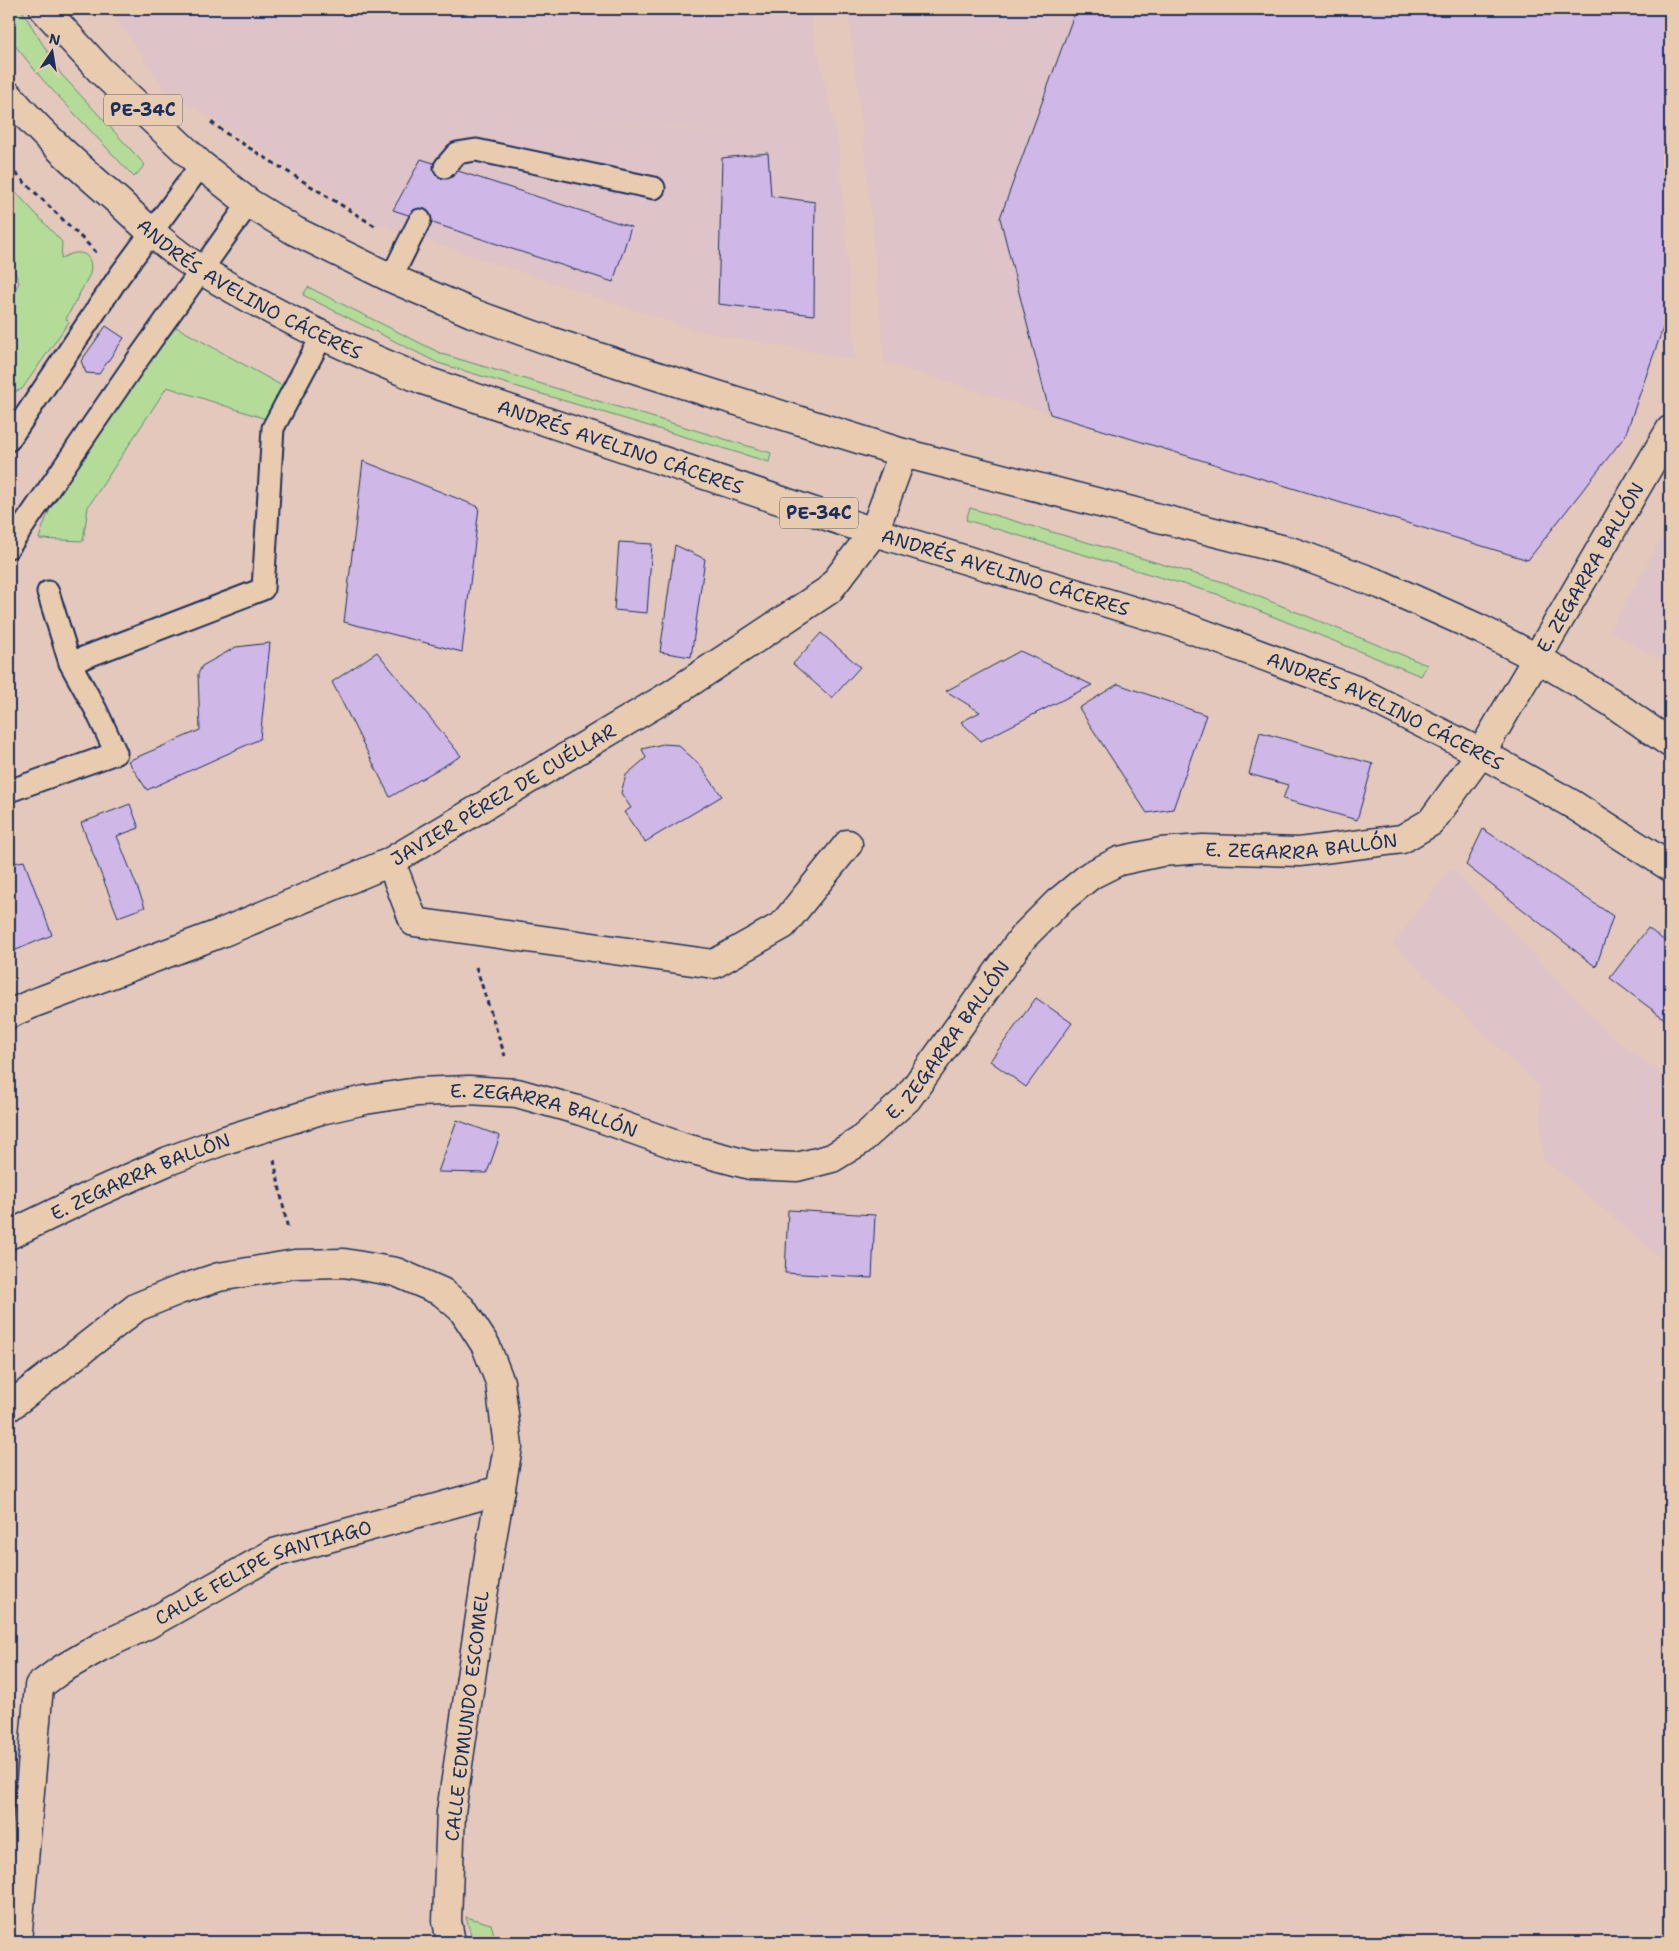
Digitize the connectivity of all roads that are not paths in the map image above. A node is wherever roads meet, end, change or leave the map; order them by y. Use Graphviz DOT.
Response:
graph roads {
  1 [pos="44,9"];
  2 [pos="9,96"];
  3 [pos="201,165"];
  4 [pos="445,167"];
  5 [pos="654,188"];
  6 [pos="249,203"];
  7 [pos="420,220"];
  8 [pos="153,233"];
  9 [pos="201,270"];
  10 [pos="391,278"];
  11 [pos="322,336"];
  12 [pos="1670,430"];
  13 [pos="9,440"];
  14 [pos="903,453"];
  15 [pos="874,532"];
  16 [pos="9,547"];
  17 [pos="48,592"];
  18 [pos="1537,658"];
  19 [pos="70,663"];
  20 [pos="1670,743"];
  21 [pos="1482,752"];
  22 [pos="9,791"];
  23 [pos="848,844"];
  24 [pos="388,863"];
  25 [pos="1670,867"];
  26 [pos="9,1014"];
  27 [pos="9,1235"];
  28 [pos="9,1407"];
  29 [pos="501,1490"];
  30 [pos="17,1942"];
  31 [pos="450,1942"];
  1 -- 3 [label="main road, PE-34C"];
  2 -- 8 [label="main road, ANDRÉS AVELINO CÁCERES / PE-34C"];
  3 -- 6 [label="main road, PE-34C"];
  3 -- 8 [label="lane"];
  4 -- 5 [label="lane"];
  6 -- 9 [label="lane"];
  6 -- 10 [label="main road, PE-34C"];
  7 -- 10 [label="lane"];
  8 -- 9 [label="main road, ANDRÉS AVELINO CÁCERES / PE-34C"];
  8 -- 13 [label="lane"];
  9 -- 11 [label="main road, ANDRÉS AVELINO CÁCERES / PE-34C"];
  9 -- 16 [label="lane"];
  10 -- 14 [label="main road, PE-34C"];
  11 -- 15 [label="main road, ANDRÉS AVELINO CÁCERES / PE-34C"];
  11 -- 19 [label="lane"];
  12 -- 18 [label="main road, E. ZEGARRA BALLÓN"];
  14 -- 15 [label="main road, JAVIER PÉREZ DE CUÉLLAR"];
  14 -- 18 [label="main road, PE-34C"];
  15 -- 21 [label="main road, ANDRÉS AVELINO CÁCERES / PE-34C"];
  15 -- 24 [label="main road, JAVIER PÉREZ DE CUÉLLAR"];
  17 -- 19 [label="lane"];
  18 -- 20 [label="main road, PE-34C"];
  18 -- 21 [label="main road, E. ZEGARRA BALLÓN"];
  19 -- 22 [label="lane"];
  21 -- 25 [label="main road, ANDRÉS AVELINO CÁCERES / PE-34C"];
  21 -- 27 [label="main road, E. ZEGARRA BALLÓN"];
  23 -- 24 [label="main road"];
  24 -- 26 [label="main road, JAVIER PÉREZ DE CUÉLLAR"];
  28 -- 29 [label="main road, CALLE EDMUNDO ESCOMEL"];
  29 -- 30 [label="main road, CALLE FELIPE SANTIAGO"];
  29 -- 31 [label="main road, CALLE EDMUNDO ESCOMEL"];
}
